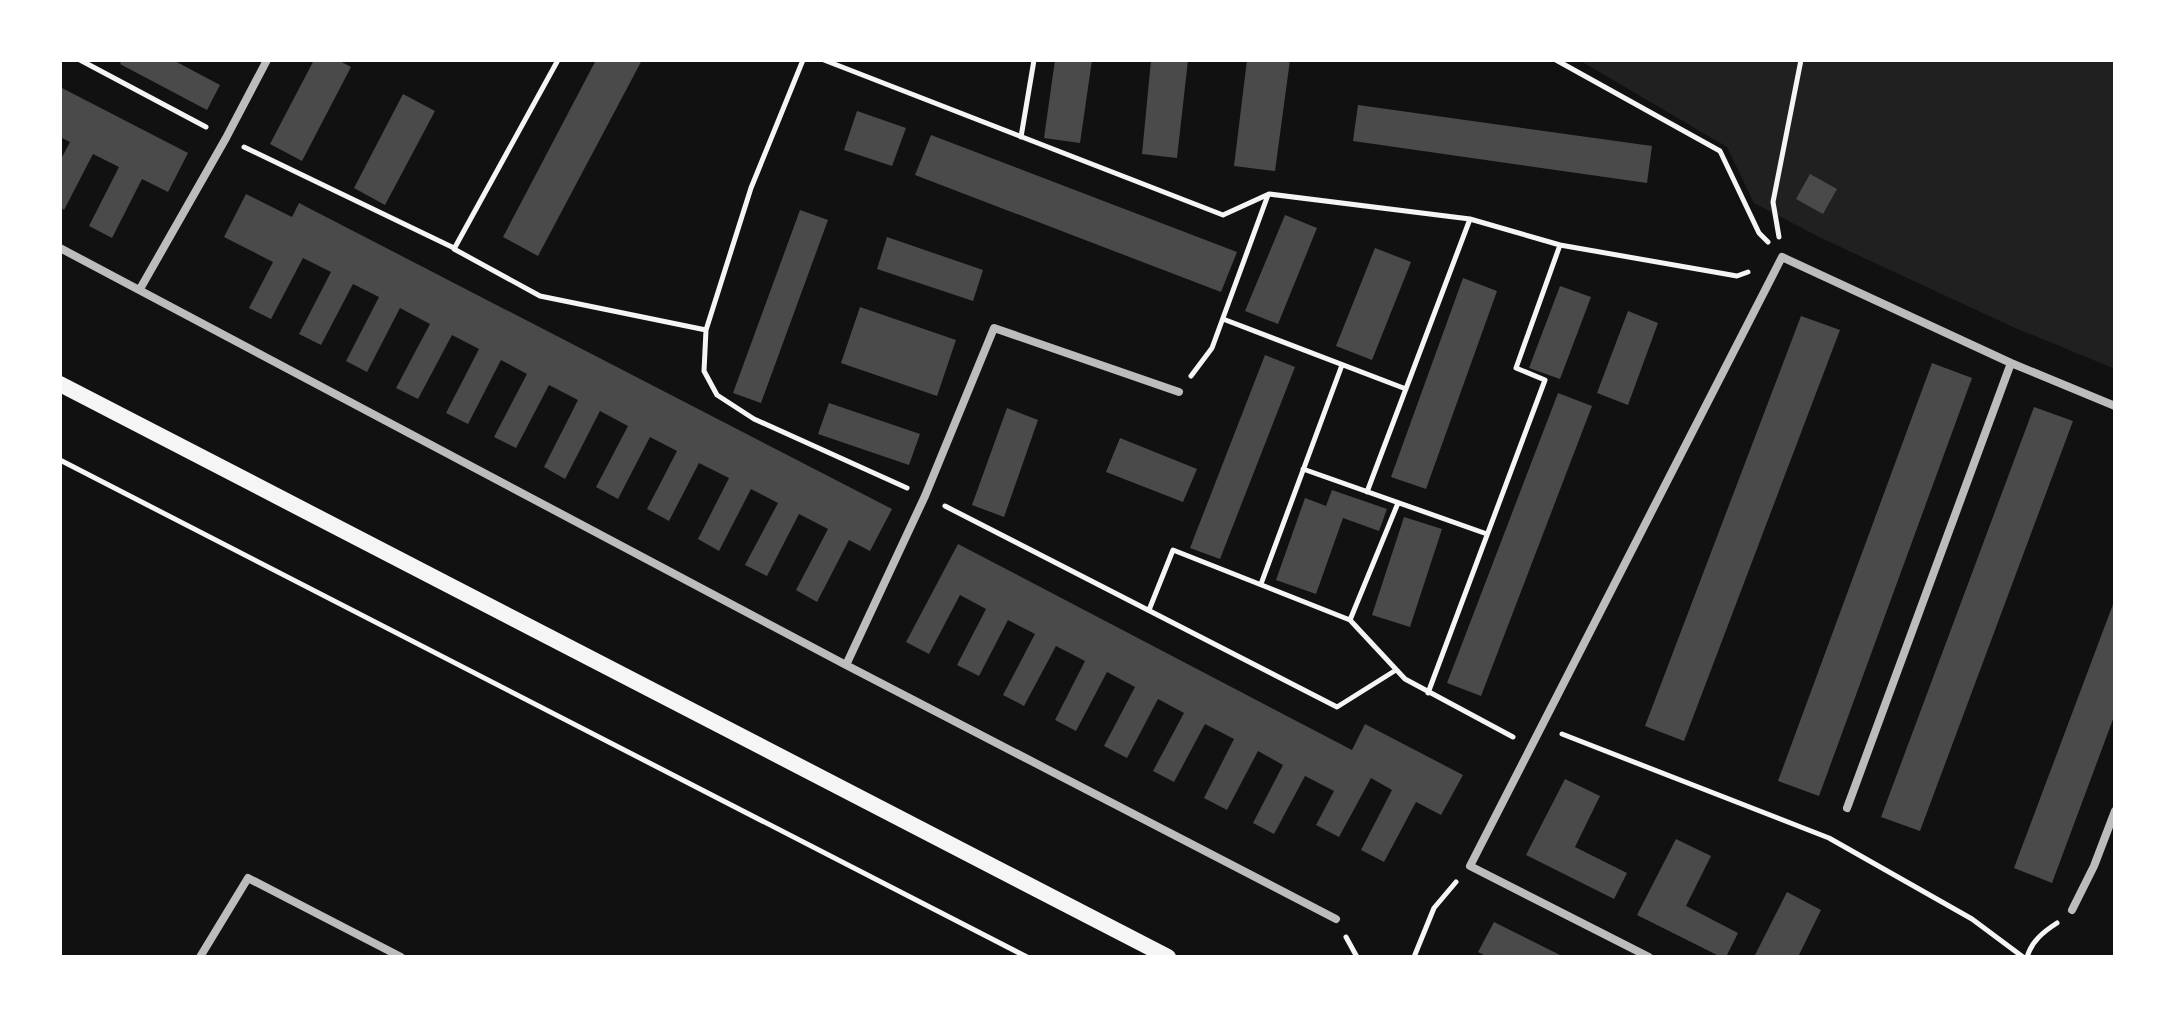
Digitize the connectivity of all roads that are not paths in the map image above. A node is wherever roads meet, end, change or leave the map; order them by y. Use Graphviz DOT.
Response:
graph roads {
  1 [pos="267,60"];
  2 [pos="60,248"];
  3 [pos="140,289"];
  4 [pos="2011,363"];
  5 [pos="60,384"];
  6 [pos="1179,392"];
  7 [pos="2115,406"];
  8 [pos="846,665"];
  9 [pos="1847,808"];
  10 [pos="2115,811"];
  11 [pos="2072,910"];
  12 [pos="1336,919"];
  13 [pos="200,957"];
  14 [pos="401,957"];
  15 [pos="1168,957"];
  16 [pos="1649,957"];
  1 -- 3 [label="street"];
  2 -- 3 [label="street"];
  3 -- 8 [label="street"];
  4 -- 7 [label="street"];
  4 -- 9 [label="street"];
  4 -- 16 [label="street"];
  5 -- 15 [label="main road"];
  6 -- 8 [label="street"];
  8 -- 12 [label="street"];
  10 -- 11 [label="street"];
  13 -- 14 [label="street"];
}
